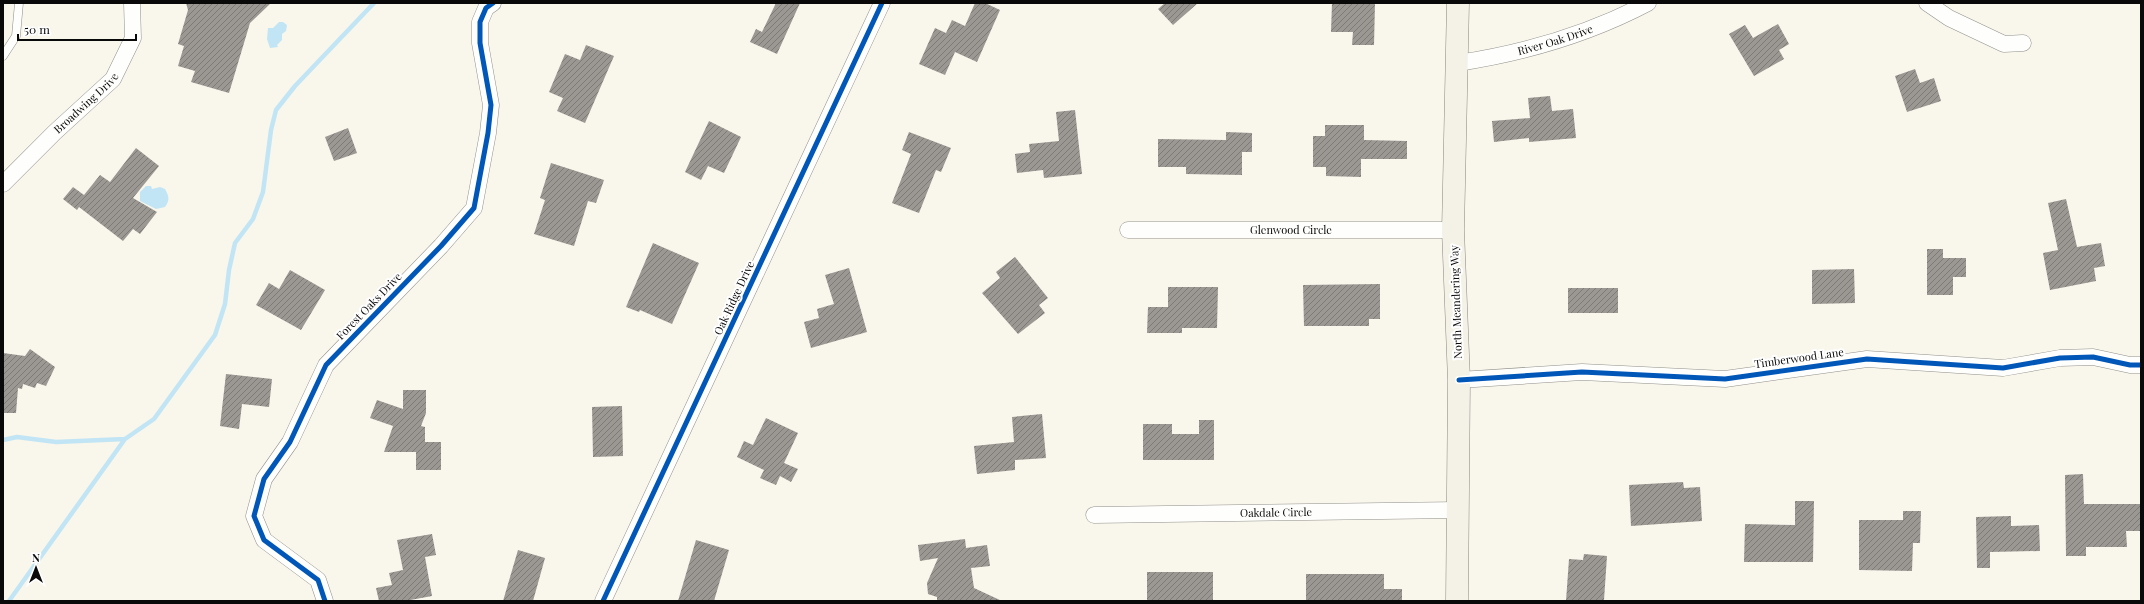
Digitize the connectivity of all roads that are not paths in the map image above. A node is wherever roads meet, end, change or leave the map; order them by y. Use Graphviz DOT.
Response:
graph roads {
  1 [pos="19,3"];
  2 [pos="132,3"];
  3 [pos="493,3"];
  4 [pos="882,3"];
  5 [pos="1458,3"];
  6 [pos="1648,3"];
  7 [pos="1927,3"];
  8 [pos="2023,42"];
  9 [pos="3,56"];
  10 [pos="1458,63"];
  11 [pos="3,184"];
  12 [pos="1128,230"];
  13 [pos="1454,230"];
  14 [pos="2141,365"];
  15 [pos="1459,380"];
  16 [pos="1458,510"];
  17 [pos="1094,516"];
  18 [pos="325,601"];
  19 [pos="604,601"];
  20 [pos="1457,601"];
  1 -- 9 [label="lane"];
  2 -- 11 [label="street, Broadwing Drive"];
  3 -- 18 [label="street, Forest Oaks Drive"];
  4 -- 19 [label="street, Oak Ridge Drive"];
  5 -- 10 [label="street, North Meandering Way"];
  6 -- 10 [label="street, River Oak Drive"];
  7 -- 8 [label="street"];
  10 -- 13 [label="street, North Meandering Way"];
  12 -- 13 [label="street, Glenwood Circle"];
  13 -- 15 [label="street, North Meandering Way"];
  14 -- 15 [label="street, Timberwood Lane"];
  15 -- 16 [label="street, North Meandering Way"];
  16 -- 17 [label="street, Oakdale Circle"];
  16 -- 20 [label="street, North Meandering Way"];
}
